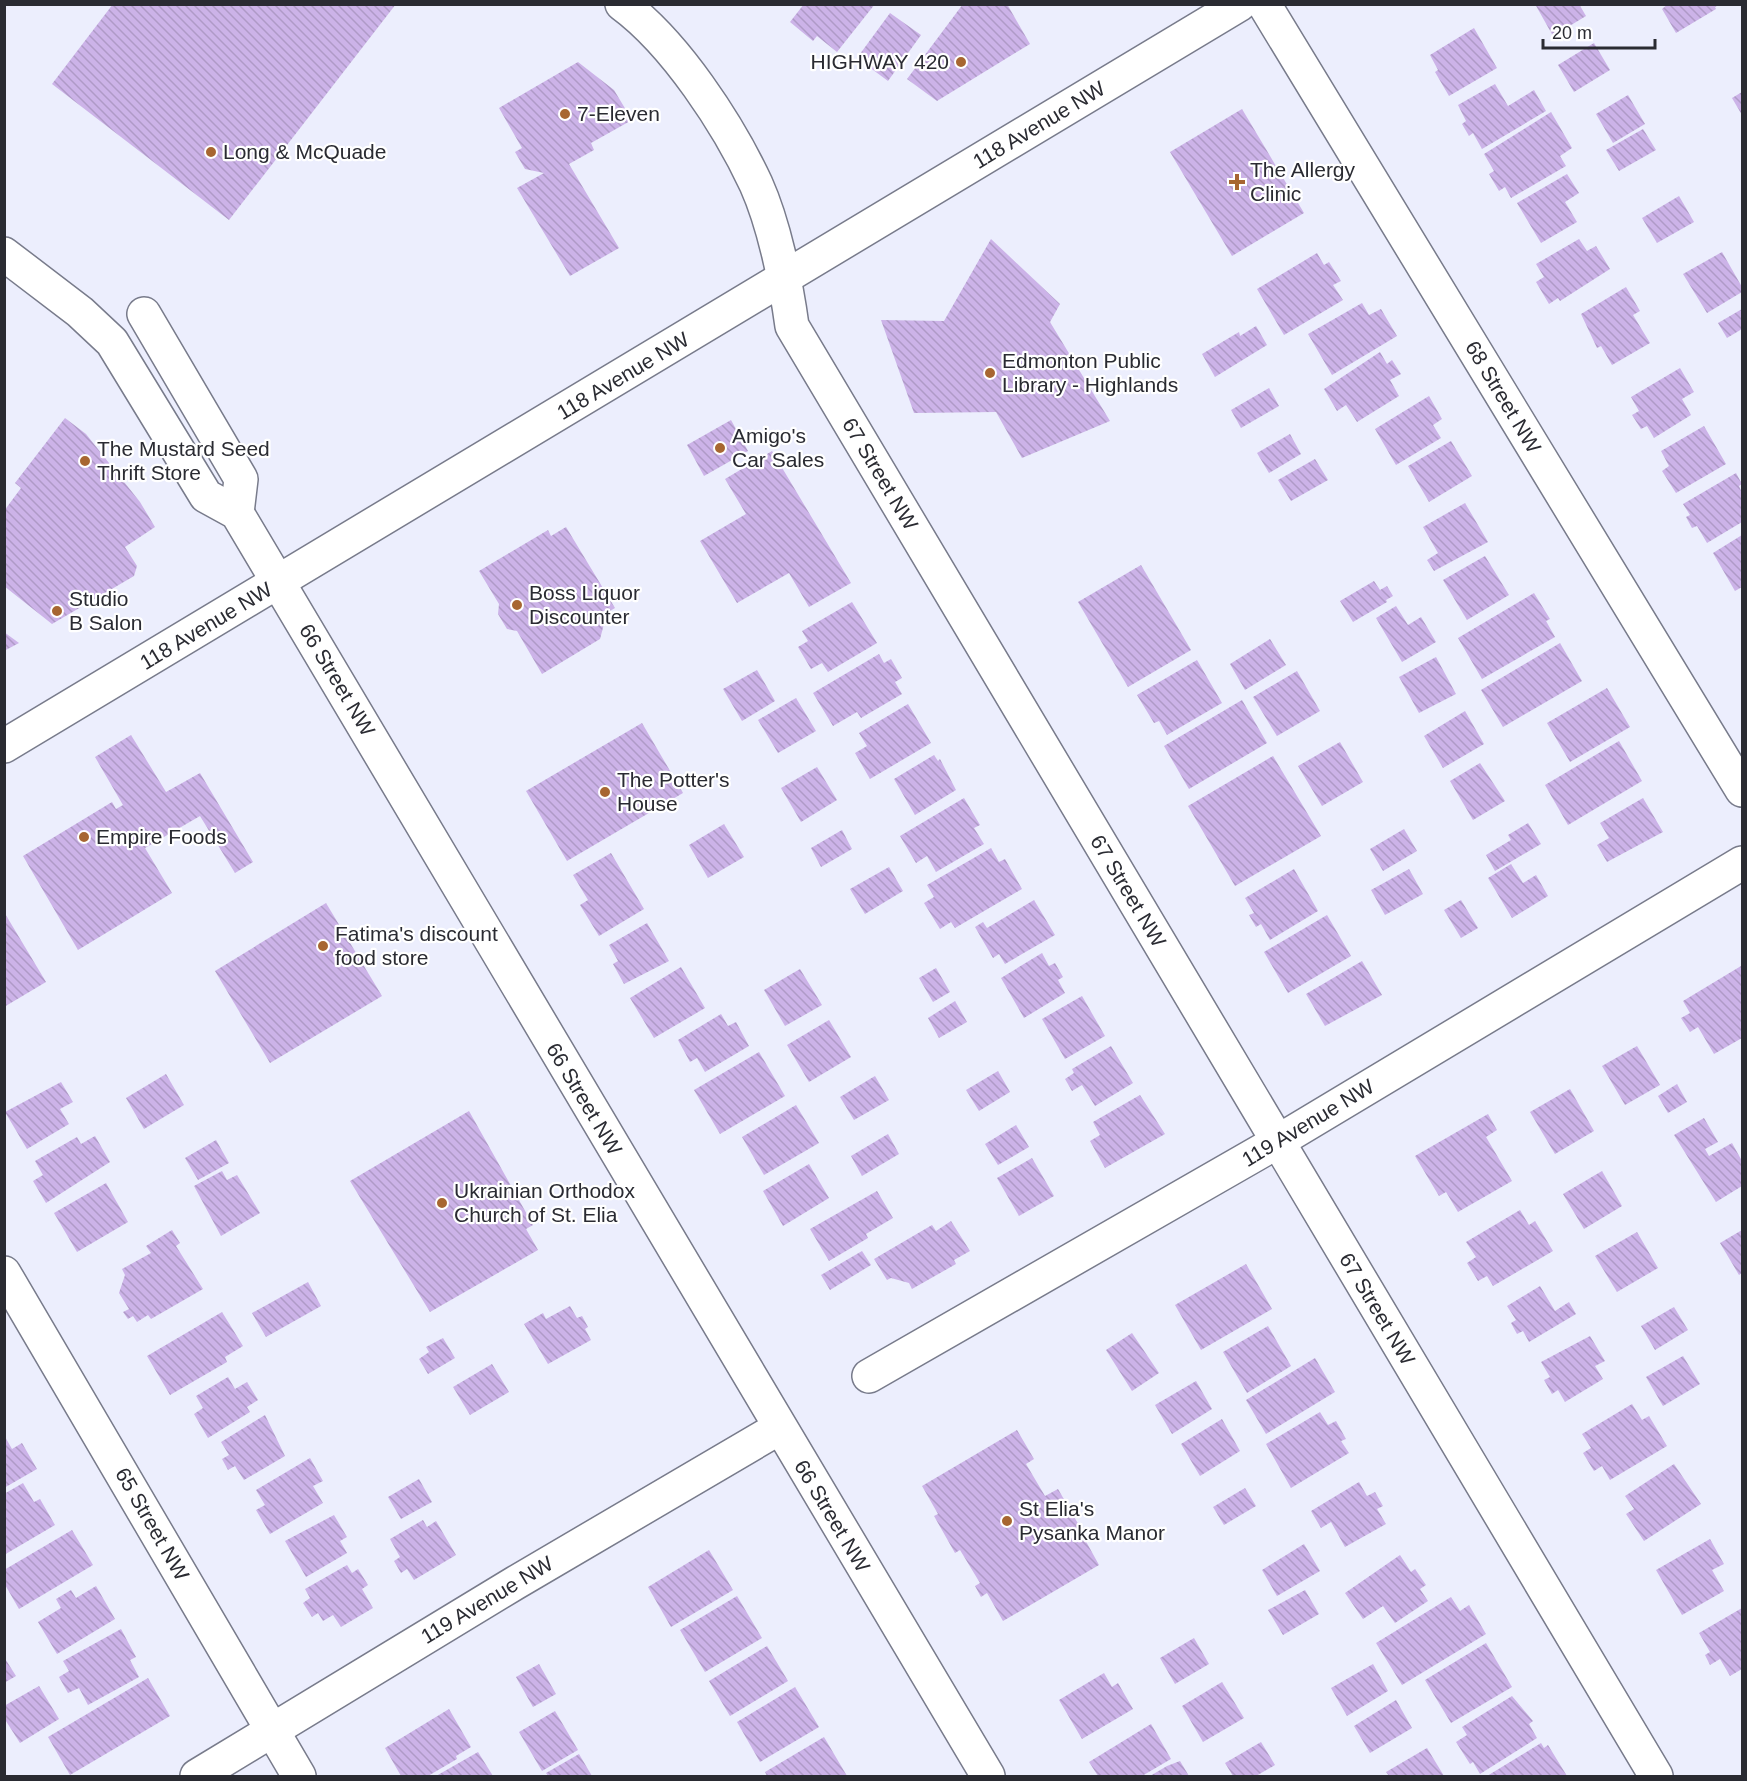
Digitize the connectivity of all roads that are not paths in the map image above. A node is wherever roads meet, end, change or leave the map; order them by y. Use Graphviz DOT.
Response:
graph roads {
  1 [pos="1240,4"];
  2 [pos="1264,4"];
  3 [pos="641,10"];
  4 [pos="4,254"];
  5 [pos="786,278"];
  6 [pos="144,314"];
  7 [pos="237,513"];
  8 [pos="278,582"];
  9 [pos="4,746"];
  10 [pos="1743,790"];
  11 [pos="1743,863"];
  12 [pos="1277,1142"];
  13 [pos="4,1273"];
  14 [pos="869,1376"];
  15 [pos="779,1428"];
  16 [pos="272,1730"];
  17 [pos="197,1776"];
  18 [pos="299,1776"];
  19 [pos="988,1776"];
  20 [pos="1656,1776"];
  1 -- 5 [label="street, 118 Avenue NW"];
  2 -- 10 [label="street, 68 Street NW"];
  3 -- 5 [label="street, 67 Street NW"];
  4 -- 7 [label="street"];
  5 -- 8 [label="street, 118 Avenue NW"];
  5 -- 12 [label="street, 67 Street NW"];
  6 -- 7 [label="street"];
  7 -- 8 [label="street, 66 Street NW"];
  8 -- 9 [label="street, 118 Avenue NW"];
  8 -- 15 [label="street, 66 Street NW"];
  11 -- 12 [label="street, 119 Avenue NW"];
  12 -- 14 [label="street, 119 Avenue NW"];
  12 -- 20 [label="street, 67 Street NW"];
  13 -- 16 [label="street, 65 Street NW"];
  15 -- 16 [label="street, 119 Avenue NW"];
  15 -- 19 [label="street, 66 Street NW"];
  16 -- 17 [label="street, 119 Avenue NW"];
  16 -- 18 [label="street, 65 Street NW"];
}
